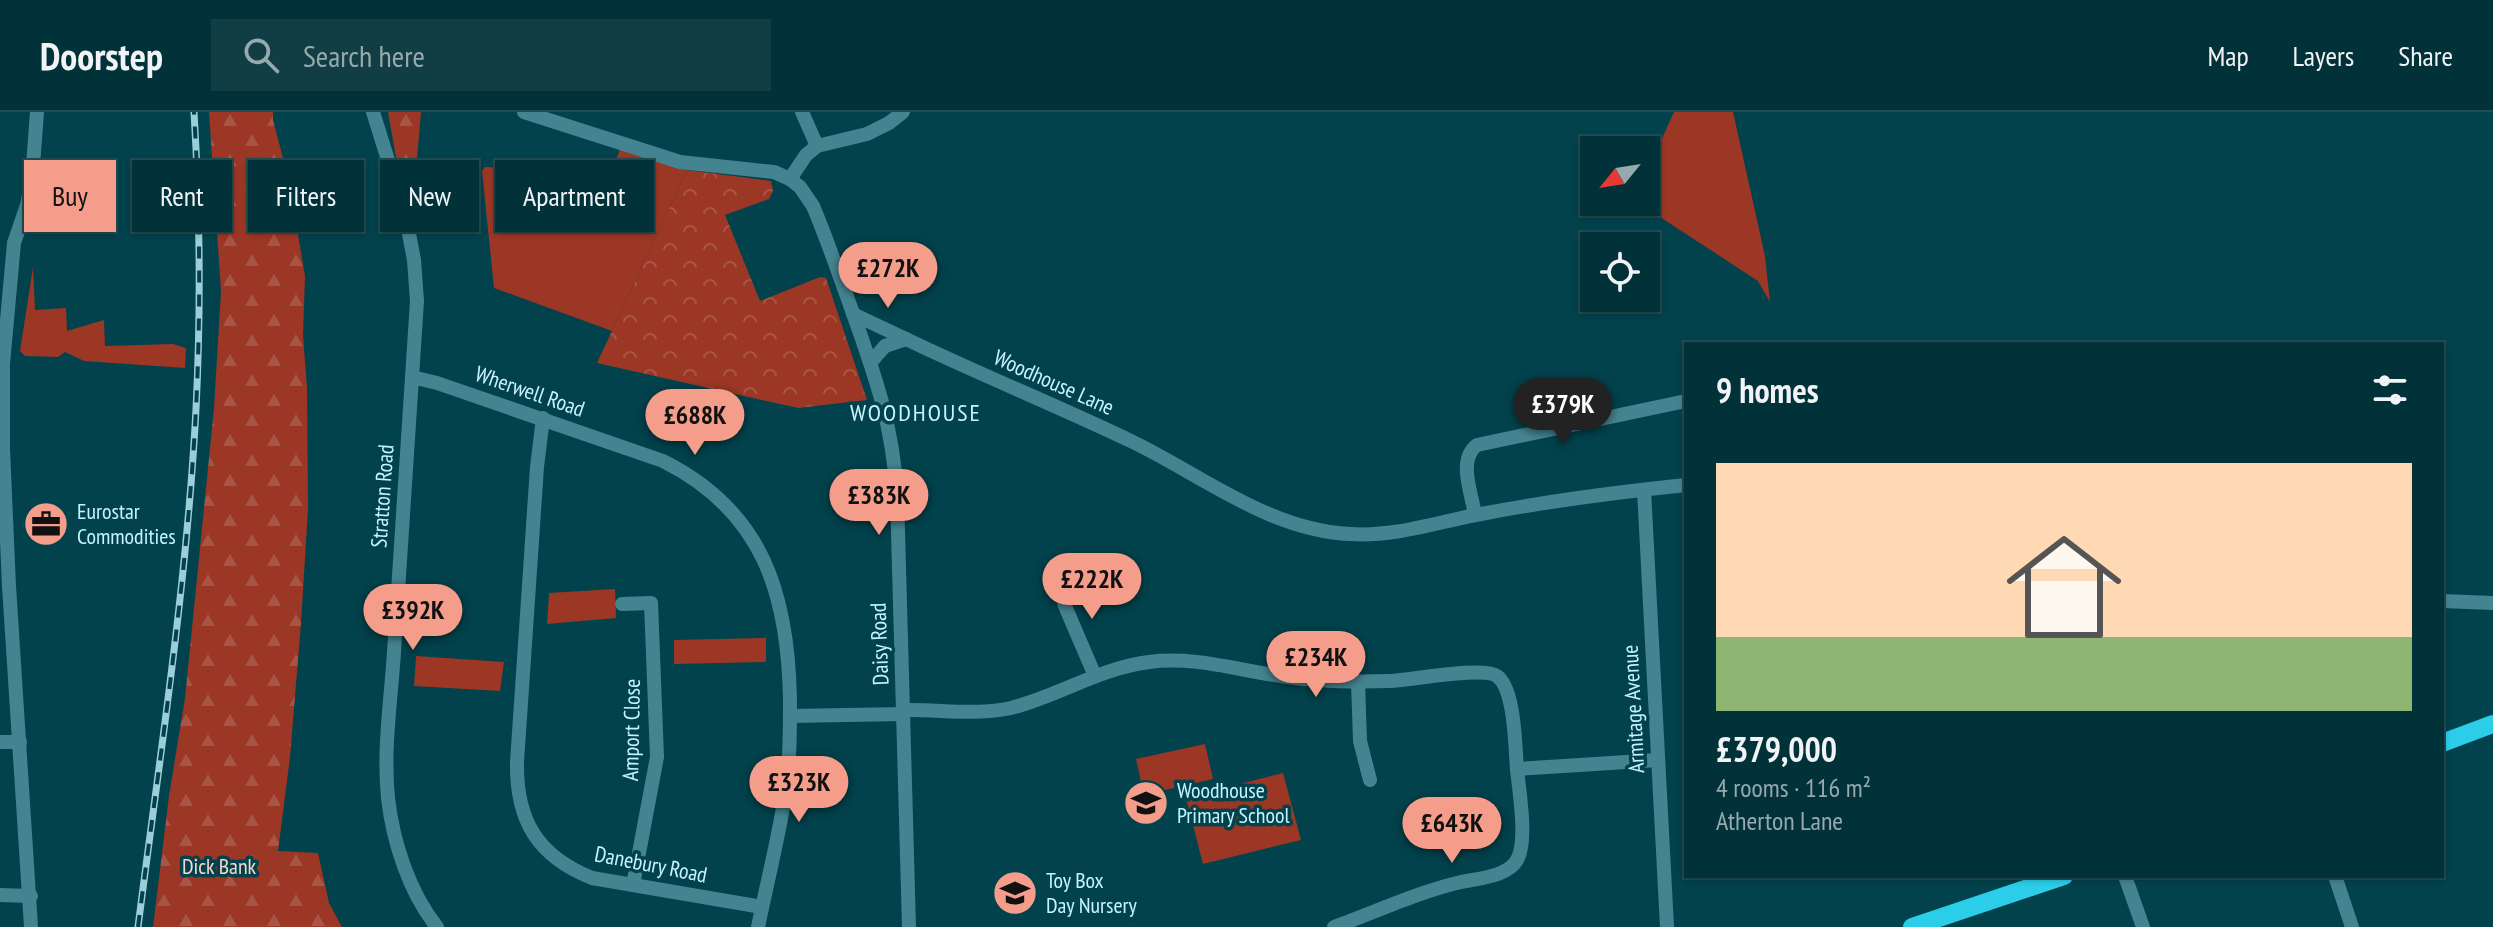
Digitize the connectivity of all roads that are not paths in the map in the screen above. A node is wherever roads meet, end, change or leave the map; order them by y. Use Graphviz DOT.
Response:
graph roads {
  1 [pos="37,112"];
  2 [pos="373,112"];
  3 [pos="524,112"];
  4 [pos="802,112"];
  5 [pos="903,112"];
  6 [pos="817,146"];
  7 [pos="790,179"];
  8 [pos="853,314"];
  9 [pos="906,339"];
  10 [pos="871,362"];
  11 [pos="412,377"];
  12 [pos="1684,401"];
  13 [pos="543,418"];
  14 [pos="1684,485"];
  15 [pos="1644,490"];
  16 [pos="1475,515"];
  17 [pos="4,520"];
  18 [pos="1057,576"];
  19 [pos="2444,601"];
  20 [pos="2493,603"];
  21 [pos="622,604"];
  22 [pos="1095,676"];
  23 [pos="1358,682"];
  24 [pos="0,690"];
  25 [pos="16,691"];
  26 [pos="903,712"];
  27 [pos="790,716"];
  28 [pos="2493,724"];
  29 [pos="0,742"];
  30 [pos="20,742"];
  31 [pos="2444,742"];
  32 [pos="1658,760"];
  33 [pos="1517,769"];
  34 [pos="1370,780"];
  35 [pos="2058,878"];
  36 [pos="2126,878"];
  37 [pos="2336,878"];
  38 [pos="633,885"];
  39 [pos="0,895"];
  40 [pos="31,896"];
  41 [pos="762,907"];
  42 [pos="31,927"];
  43 [pos="437,927"];
  44 [pos="758,927"];
  45 [pos="909,927"];
  46 [pos="1334,927"];
  47 [pos="1667,927"];
  48 [pos="1912,927"];
  49 [pos="2143,927"];
  50 [pos="2352,927"];
  1 -- 17 [label="street"];
  2 -- 11 [label="street, Stratton Road"];
  3 -- 7 [label="street"];
  4 -- 6 [label="street"];
  5 -- 6 [label="street"];
  6 -- 7 [label="street"];
  7 -- 8 [label="street"];
  8 -- 9 [label="street, Woodhouse Lane"];
  8 -- 10 [label="street"];
  9 -- 10 [label="street"];
  9 -- 16 [label="street, Woodhouse Lane"];
  10 -- 26 [label="street, Daisy Road"];
  11 -- 13 [label="street, Wherwell Road"];
  11 -- 43 [label="street, Stratton Road"];
  12 -- 16 [label="street"];
  13 -- 27 [label="street, Wherwell Road"];
  13 -- 38 [label="street, Danebury Road"];
  14 -- 15 [label="street, Woodhouse Lane"];
  15 -- 16 [label="street, Woodhouse Lane"];
  15 -- 32 [label="street, Armitage Avenue"];
  17 -- 25 [label="street"];
  18 -- 22 [label="street"];
  19 -- 20 [label="street"];
  21 -- 38 [label="street, Amport Close"];
  22 -- 23 [label="street"];
  22 -- 26 [label="street"];
  23 -- 33 [label="street"];
  23 -- 34 [label="street"];
  24 -- 25 [label="street"];
  25 -- 30 [label="street"];
  26 -- 27 [label="street"];
  26 -- 45 [label="street, Daisy Road"];
  27 -- 41 [label="street, Wherwell Road"];
  28 -- 31 [label="main road"];
  29 -- 30 [label="street"];
  30 -- 40 [label="street"];
  32 -- 33 [label="street"];
  32 -- 47 [label="street, Armitage Avenue"];
  33 -- 46 [label="street"];
  35 -- 48 [label="main road"];
  36 -- 49 [label="street"];
  37 -- 50 [label="street"];
  38 -- 41 [label="street, Danebury Road"];
  39 -- 40 [label="street"];
  40 -- 42 [label="street"];
  41 -- 44 [label="street, Wherwell Road"];
}
